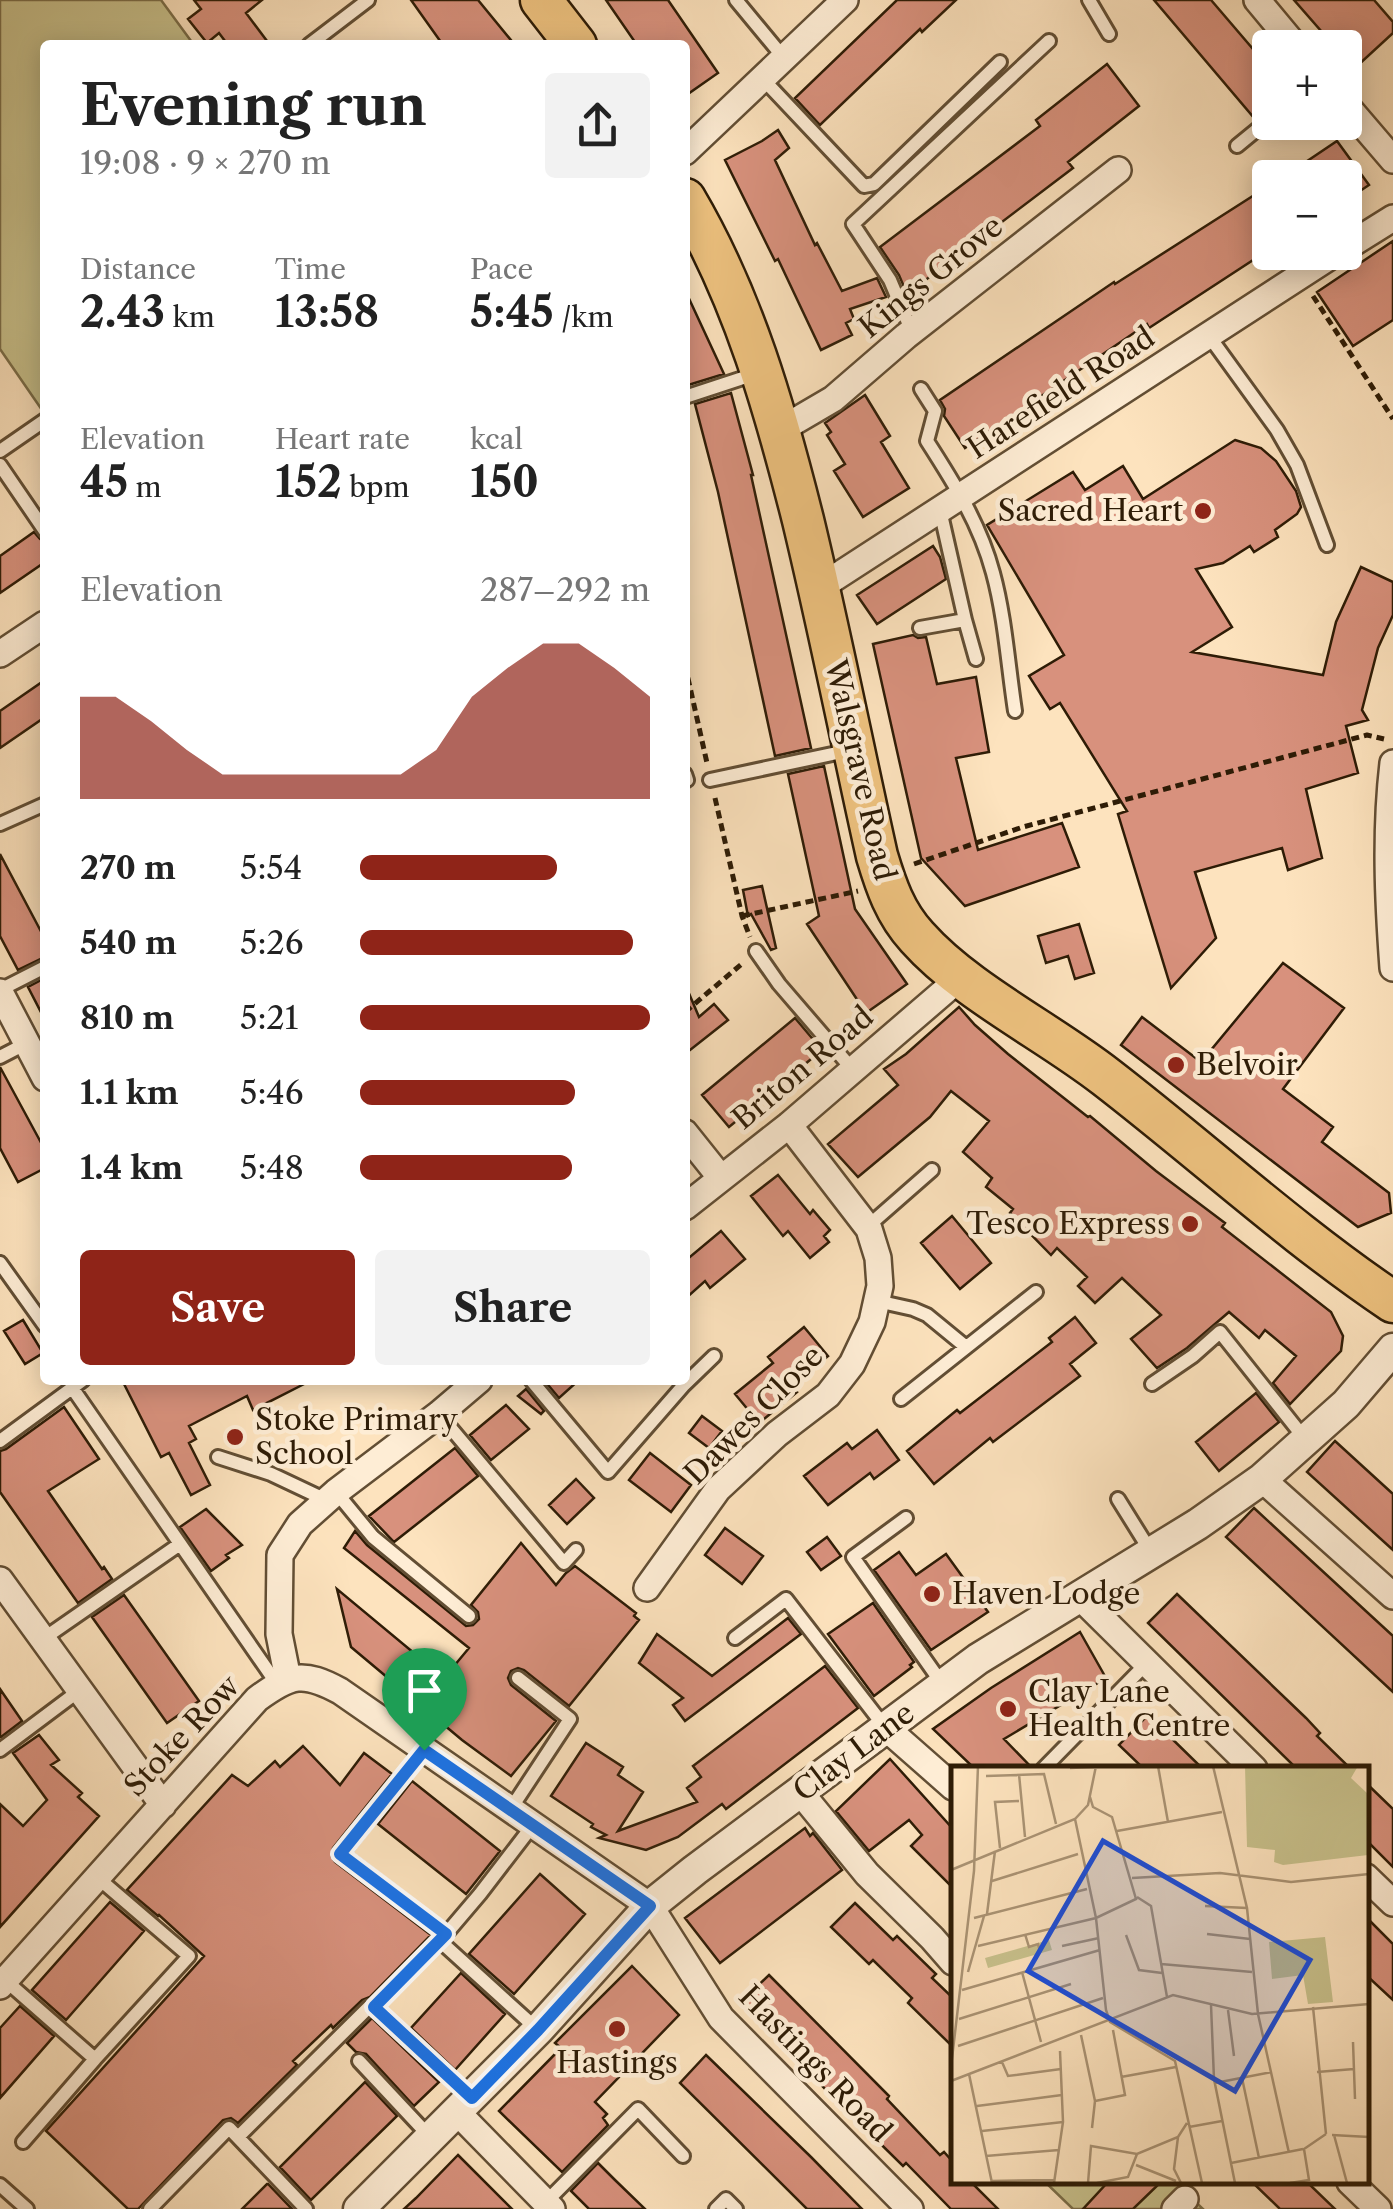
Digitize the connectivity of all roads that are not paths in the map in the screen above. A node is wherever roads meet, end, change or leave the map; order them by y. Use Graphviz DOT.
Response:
graph roads {
  1 [pos="368,0"];
  2 [pos="541,0"];
  3 [pos="736,0"];
  4 [pos="844,0"];
  5 [pos="1089,0"];
  6 [pos="1257,0"];
  7 [pos="1282,30"];
  8 [pos="1109,34"];
  9 [pos="316,40"];
  10 [pos="572,40"];
  11 [pos="1049,41"];
  12 [pos="784,58"];
  13 [pos="1000,62"];
  14 [pos="762,78"];
  15 [pos="1362,124"];
  16 [pos="1252,134"];
  17 [pos="1237,146"];
  18 [pos="690,147"];
  19 [pos="1393,160"];
  20 [pos="1118,170"];
  21 [pos="690,209"];
  22 [pos="1393,218"];
  23 [pos="1362,237"];
  24 [pos="1309,270"];
  25 [pos="912,332"];
  26 [pos="1209,336"];
  27 [pos="762,371"];
  28 [pos="921,389"];
  29 [pos="690,395"];
  30 [pos="40,423"];
  31 [pos="780,430"];
  32 [pos="0,451"];
  33 [pos="0,465"];
  34 [pos="951,503"];
  35 [pos="40,524"];
  36 [pos="1327,544"];
  37 [pos="820,588"];
  38 [pos="966,620"];
  39 [pos="40,627"];
  40 [pos="920,628"];
  41 [pos="0,654"];
  42 [pos="976,659"];
  43 [pos="1014,711"];
  44 [pos="854,750"];
  45 [pos="1393,763"];
  46 [pos="710,780"];
  47 [pos="40,806"];
  48 [pos="0,824"];
  49 [pos="756,951"];
  50 [pos="1393,968"];
  51 [pos="40,970"];
  52 [pos="961,977"];
  53 [pos="0,991"];
  54 [pos="26,1043"];
  55 [pos="0,1057"];
  56 [pos="40,1069"];
  57 [pos="853,1070"];
  58 [pos="789,1125"];
  59 [pos="690,1139"];
  60 [pos="932,1170"];
  61 [pos="720,1178"];
  62 [pos="690,1204"];
  63 [pos="867,1227"];
  64 [pos="0,1263"];
  65 [pos="1036,1292"];
  66 [pos="877,1301"];
  67 [pos="1393,1302"];
  68 [pos="40,1319"];
  69 [pos="966,1347"];
  70 [pos="1393,1349"];
  71 [pos="714,1356"];
  72 [pos="690,1379"];
  73 [pos="1152,1384"];
  74 [pos="78,1385"];
  75 [pos="474,1385"];
  76 [pos="535,1385"];
  77 [pos="684,1385"];
  78 [pos="901,1399"];
  79 [pos="439,1414"];
  80 [pos="1306,1439"];
  81 [pos="0,1441"];
  82 [pos="218,1457"];
  83 [pos="1262,1479"];
  84 [pos="332,1497"];
  85 [pos="1118,1499"];
  86 [pos="906,1518"];
  87 [pos="180,1544"];
  88 [pos="576,1550"];
  89 [pos="1151,1552"];
  90 [pos="0,1580"];
  91 [pos="647,1588"];
  92 [pos="1079,1596"];
  93 [pos="1393,1596"];
  94 [pos="469,1616"];
  95 [pos="735,1638"];
  96 [pos="42,1639"];
  97 [pos="1147,1663"];
  98 [pos="518,1678"];
  99 [pos="283,1682"];
  100 [pos="943,1685"];
  101 [pos="80,1690"];
  102 [pos="886,1728"];
  103 [pos="0,1750"];
  104 [pos="424,1750"];
  105 [pos="1045,1766"];
  106 [pos="1251,1766"];
  107 [pos="951,1785"];
  108 [pos="800,1792"];
  109 [pos="163,1804"];
  110 [pos="510,1810"];
  111 [pos="532,1825"];
  112 [pos="98,1878"];
  113 [pos="1368,1878"];
  114 [pos="1393,1904"];
  115 [pos="650,1906"];
  116 [pos="443,1938"];
  117 [pos="951,1960"];
  118 [pos="3,1983"];
  119 [pos="374,2007"];
  120 [pos="538,2030"];
  121 [pos="95,2059"];
  122 [pos="359,2062"];
  123 [pos="465,2106"];
  124 [pos="238,2137"];
  125 [pos="431,2138"];
  126 [pos="23,2142"];
  127 [pos="683,2156"];
  128 [pos="1352,2184"];
  129 [pos="0,2185"];
  130 [pos="546,2207"];
  131 [pos="27,2209"];
  132 [pos="150,2209"];
  133 [pos="306,2209"];
  134 [pos="360,2209"];
  135 [pos="716,2209"];
  136 [pos="736,2209"];
  137 [pos="910,2209"];
  138 [pos="1378,2209"];
  1 -- 9 [label="lane"];
  2 -- 10 [label="highway"];
  3 -- 12 [label="lane"];
  4 -- 12 [label="street"];
  5 -- 8 [label="lane"];
  6 -- 7 [label="street"];
  11 -- 25 [label="lane"];
  12 -- 14 [label="street"];
  13 -- 14 [label="lane"];
  14 -- 18 [label="street"];
  15 -- 19 [label="street"];
  16 -- 17 [label="lane"];
  20 -- 25 [label="street, Kings Grove"];
  21 -- 27 [label="highway, Walsgrave Road"];
  22 -- 23 [label="street"];
  24 -- 26 [label="street, Harefield Road"];
  25 -- 31 [label="street, Kings Grove"];
  26 -- 34 [label="street, Harefield Road"];
  26 -- 36 [label="lane"];
  27 -- 29 [label="lane"];
  27 -- 31 [label="highway, Walsgrave Road"];
  28 -- 34 [label="lane"];
  30 -- 32 [label="lane"];
  31 -- 37 [label="highway, Walsgrave Road"];
  33 -- 35 [label="lane"];
  34 -- 37 [label="street, Harefield Road"];
  34 -- 38 [label="lane"];
  34 -- 43 [label="lane"];
  37 -- 44 [label="highway, Walsgrave Road"];
  38 -- 40 [label="lane"];
  38 -- 42 [label="lane"];
  39 -- 41 [label="street"];
  44 -- 46 [label="lane"];
  44 -- 52 [label="highway, Walsgrave Road"];
  45 -- 50 [label="street"];
  47 -- 48 [label="lane"];
  49 -- 57 [label="lane"];
  51 -- 53 [label="lane"];
  52 -- 57 [label="street, Briton Road"];
  52 -- 67 [label="highway, Walsgrave Road"];
  53 -- 54 [label="street"];
  54 -- 55 [label="lane"];
  54 -- 56 [label="street"];
  57 -- 58 [label="street, Briton Road"];
  58 -- 61 [label="street, Briton Road"];
  58 -- 63 [label="street, Dawes Close"];
  59 -- 61 [label="street"];
  60 -- 63 [label="lane"];
  61 -- 62 [label="street, Briton Road"];
  63 -- 66 [label="street, Dawes Close"];
  64 -- 68 [label="lane"];
  65 -- 69 [label="lane"];
  66 -- 69 [label="lane"];
  66 -- 91 [label="street, Dawes Close"];
  69 -- 78 [label="lane"];
  70 -- 80 [label="street, Clay Lane"];
  71 -- 72 [label="lane"];
  73 -- 80 [label="lane"];
  74 -- 81 [label="lane"];
  74 -- 87 [label="lane"];
  75 -- 79 [label="street"];
  76 -- 77 [label="lane"];
  79 -- 84 [label="street"];
  79 -- 88 [label="lane"];
  80 -- 83 [label="street, Clay Lane"];
  82 -- 84 [label="lane"];
  83 -- 89 [label="street, Clay Lane"];
  83 -- 93 [label="street"];
  84 -- 94 [label="lane"];
  84 -- 99 [label="street"];
  85 -- 89 [label="lane"];
  86 -- 100 [label="lane"];
  87 -- 96 [label="lane"];
  87 -- 99 [label="lane"];
  89 -- 92 [label="street, Clay Lane"];
  90 -- 96 [label="street"];
  92 -- 97 [label="street"];
  92 -- 100 [label="street, Clay Lane"];
  95 -- 102 [label="lane"];
  96 -- 101 [label="street"];
  97 -- 105 [label="lane"];
  97 -- 106 [label="street"];
  98 -- 110 [label="lane"];
  99 -- 104 [label="street, Stoke Row"];
  99 -- 109 [label="street, Stoke Row"];
  100 -- 102 [label="street, Clay Lane"];
  101 -- 103 [label="lane"];
  101 -- 109 [label="street"];
  102 -- 107 [label="street"];
  102 -- 108 [label="street, Clay Lane"];
  104 -- 110 [label="street, Stoke Row"];
  104 -- 116 [label="lane"];
  108 -- 115 [label="street, Clay Lane"];
  108 -- 117 [label="street"];
  109 -- 112 [label="street, Stoke Row"];
  110 -- 111 [label="street, Stoke Row"];
  111 -- 115 [label="street, Stoke Row"];
  111 -- 116 [label="lane"];
  112 -- 118 [label="street, Stoke Row"];
  112 -- 121 [label="lane"];
  113 -- 114 [label="street"];
  115 -- 120 [label="street, Clay Lane"];
  115 -- 137 [label="street, Hastings Road"];
  116 -- 119 [label="lane"];
  116 -- 120 [label="lane"];
  118 -- 121 [label="lane"];
  119 -- 123 [label="lane"];
  119 -- 124 [label="lane"];
  120 -- 123 [label="street, Clay Lane"];
  121 -- 126 [label="lane"];
  122 -- 125 [label="lane"];
  123 -- 125 [label="street, Clay Lane"];
  123 -- 130 [label="street"];
  124 -- 132 [label="lane"];
  124 -- 133 [label="lane"];
  125 -- 134 [label="street, Clay Lane"];
  127 -- 130 [label="lane"];
  128 -- 138 [label="street"];
  129 -- 131 [label="lane"];
  135 -- 136 [label="lane"];
}
